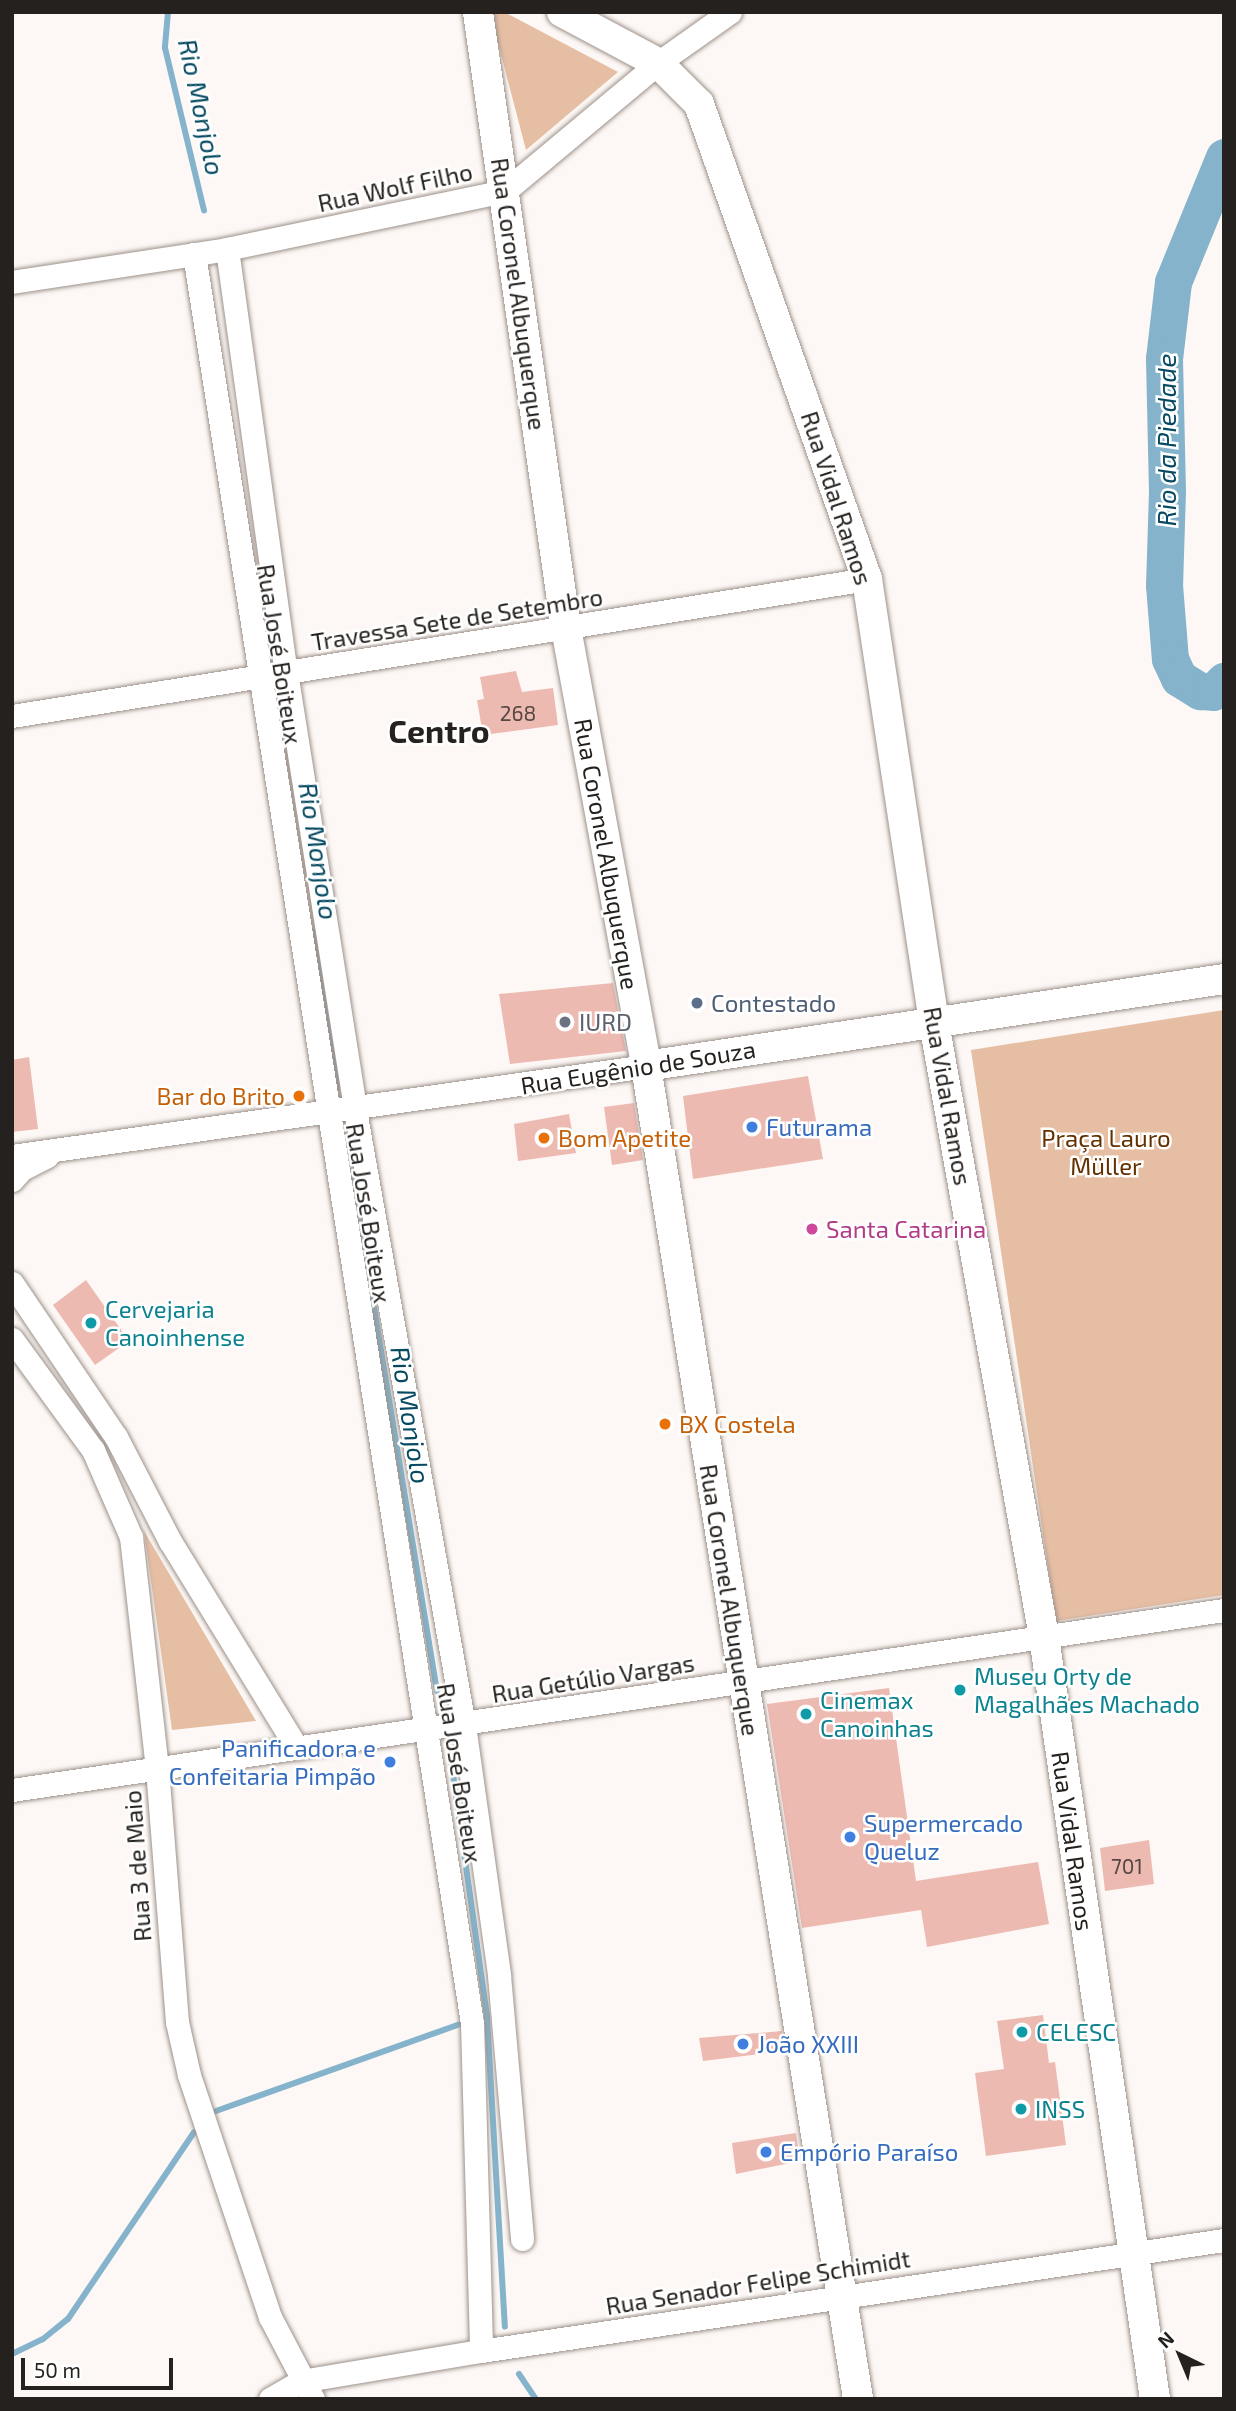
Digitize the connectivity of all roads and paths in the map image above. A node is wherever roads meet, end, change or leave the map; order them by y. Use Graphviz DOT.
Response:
graph roads {
  1 [pos="478,12"];
  2 [pos="562,12"];
  3 [pos="730,12"];
  4 [pos="658,63"];
  5 [pos="505,191"];
  6 [pos="227,249"];
  7 [pos="194,254"];
  8 [pos="12,282"];
  9 [pos="867,579"];
  10 [pos="566,628"];
  11 [pos="286,672"];
  12 [pos="257,677"];
  13 [pos="12,716"];
  14 [pos="1224,979"];
  15 [pos="934,1023"];
  16 [pos="646,1066"];
  17 [pos="355,1110"];
  18 [pos="327,1115"];
  19 [pos="52,1153"];
  20 [pos="12,1156"];
  21 [pos="12,1181"];
  22 [pos="12,1283"];
  23 [pos="41,1324"];
  24 [pos="14,1342"];
  25 [pos="161,1524"];
  26 [pos="130,1532"];
  27 [pos="1224,1610"];
  28 [pos="1044,1637"];
  29 [pos="743,1682"];
  30 [pos="464,1725"];
  31 [pos="428,1729"];
  32 [pos="297,1748"];
  33 [pos="157,1768"];
  34 [pos="12,1790"];
  35 [pos="522,2239"];
  36 [pos="1224,2240"];
  37 [pos="1132,2253"];
  38 [pos="842,2296"];
  39 [pos="481,2351"];
  40 [pos="307,2390"];
  41 [pos="270,2399"];
  42 [pos="858,2399"];
  43 [pos="1155,2399"];
  1 -- 5 [label="main road, Rua Coronel Albuquerque"];
  2 -- 4 [label="main road, Rua Vidal Ramos"];
  3 -- 4 [label="street, Rua Wolf Filho"];
  4 -- 5 [label="street, Rua Wolf Filho"];
  4 -- 9 [label="main road, Rua Vidal Ramos"];
  5 -- 6 [label="street, Rua Wolf Filho"];
  5 -- 10 [label="main road, Rua Coronel Albuquerque"];
  6 -- 7 [label="street, Rua Wolf Filho"];
  6 -- 11 [label="street, Rua José Boiteux"];
  7 -- 8 [label="street, Rua Wolf Filho"];
  7 -- 12 [label="street, Rua José Boiteux"];
  9 -- 10 [label="street, Travessa Sete de Setembro"];
  9 -- 15 [label="main road, Rua Vidal Ramos"];
  10 -- 11 [label="street, Travessa Sete de Setembro"];
  10 -- 16 [label="main road, Rua Coronel Albuquerque"];
  11 -- 12 [label="street, Travessa Sete de Setembro"];
  11 -- 17 [label="street, Rua José Boiteux"];
  12 -- 13 [label="street, Travessa Sete de Setembro"];
  12 -- 18 [label="street, Rua José Boiteux"];
  14 -- 15 [label="main road, Rua Eugênio de Souza"];
  15 -- 16 [label="main road, Rua Eugênio de Souza"];
  15 -- 28 [label="main road, Rua Vidal Ramos"];
  16 -- 17 [label="street, Rua Eugênio de Souza"];
  16 -- 29 [label="main road, Rua Coronel Albuquerque"];
  17 -- 18 [label="street, Rua Eugênio de Souza"];
  17 -- 30 [label="street, Rua José Boiteux"];
  18 -- 19 [label="street, Rua Eugênio de Souza"];
  18 -- 31 [label="street, Rua José Boiteux"];
  19 -- 20 [label="street, Rua Eugênio de Souza"];
  19 -- 21 [label="street, Rua Eugênio de Souza"];
  22 -- 23 [label="street"];
  23 -- 24 [label="street"];
  23 -- 25 [label="street"];
  24 -- 26 [label="street, Rua 3 de Maio"];
  25 -- 26 [label="street"];
  25 -- 32 [label="street"];
  26 -- 33 [label="street, Rua 3 de Maio"];
  27 -- 28 [label="street, Rua Getúlio Vargas"];
  28 -- 29 [label="street, Rua Getúlio Vargas"];
  28 -- 37 [label="main road, Rua Vidal Ramos"];
  29 -- 30 [label="street, Rua Getúlio Vargas"];
  29 -- 38 [label="main road, Rua Coronel Albuquerque"];
  30 -- 31 [label="street, Rua Getúlio Vargas"];
  30 -- 35 [label="street, Rua José Boiteux"];
  31 -- 32 [label="street, Rua Getúlio Vargas"];
  31 -- 39 [label="street, Rua José Boiteux"];
  32 -- 33 [label="street, Rua Getúlio Vargas"];
  33 -- 34 [label="street, Rua Getúlio Vargas"];
  33 -- 40 [label="street, Rua 3 de Maio"];
  36 -- 37 [label="street, Rua Senador Felipe Schimidt"];
  37 -- 38 [label="street, Rua Senador Felipe Schimidt"];
  37 -- 43 [label="main road, Rua Vidal Ramos"];
  38 -- 39 [label="street, Rua Senador Felipe Schimidt"];
  38 -- 42 [label="main road, Rua Coronel Albuquerque"];
  39 -- 40 [label="street, Rua Senador Felipe Schimidt"];
  40 -- 41 [label="street"];
}
